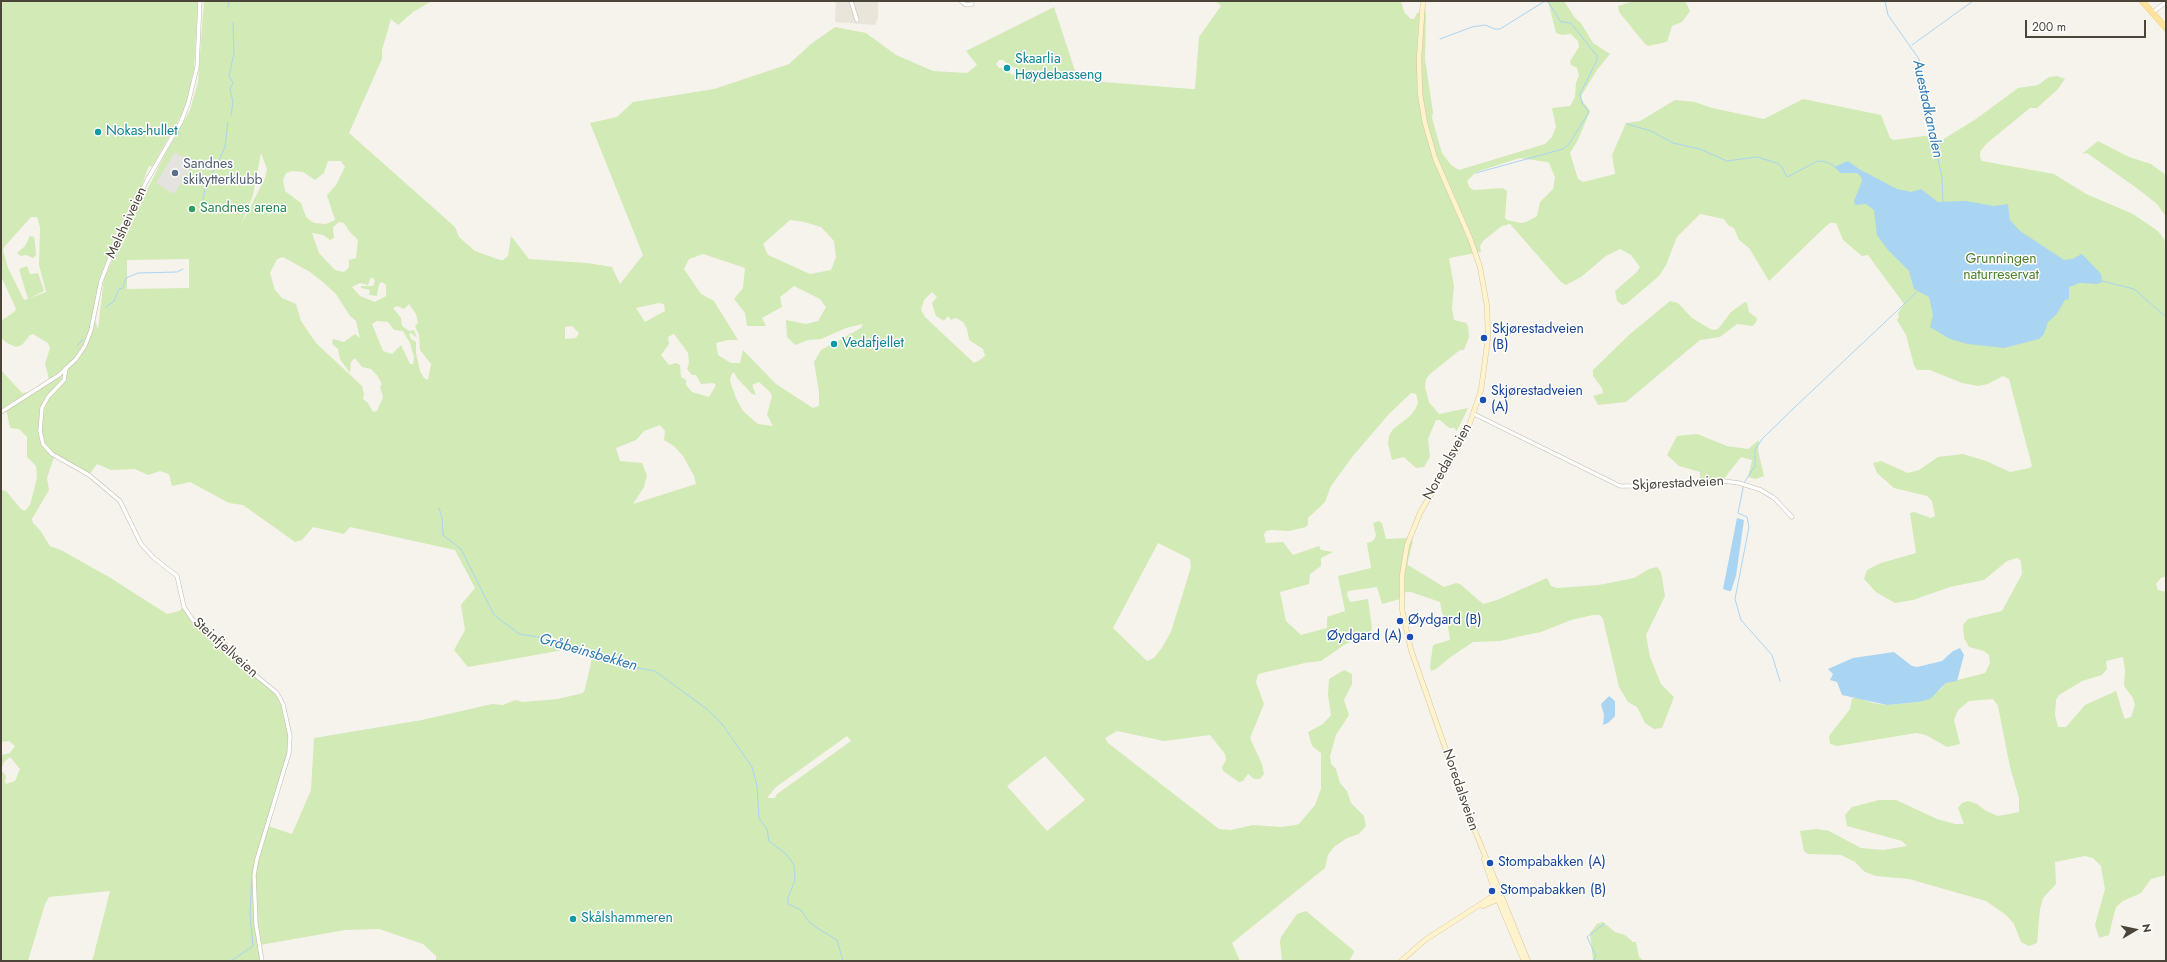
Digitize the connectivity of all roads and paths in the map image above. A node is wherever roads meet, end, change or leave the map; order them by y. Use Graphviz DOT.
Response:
graph roads {
  1 [pos="200,1"];
  2 [pos="850,1"];
  3 [pos="960,1"];
  4 [pos="1423,1"];
  5 [pos="2142,1"];
  6 [pos="2166,2"];
  7 [pos="972,4"];
  8 [pos="2152,13"];
  9 [pos="857,20"];
  10 [pos="2166,28"];
  11 [pos="66,368"];
  12 [pos="1,412"];
  13 [pos="1474,414"];
  14 [pos="1792,517"];
  15 [pos="1481,848"];
  16 [pos="1496,895"];
  17 [pos="1501,896"];
  18 [pos="1498,901"];
  19 [pos="1477,908"];
  20 [pos="262,961"];
  21 [pos="1401,961"];
  22 [pos="1524,961"];
  23 [pos="1528,961"];
  1 -- 11 [label="street, Melsheiveien"];
  2 -- 9 [label="street"];
  3 -- 7 [label="street"];
  4 -- 13 [label="main road, Noredalsveien"];
  5 -- 8 [label="main road"];
  6 -- 8 [label="street"];
  8 -- 10 [label="main road"];
  11 -- 12 [label="street, Melsheiveien"];
  11 -- 20 [label="street, Steinfjellveien"];
  13 -- 14 [label="street, Skjørestadveien"];
  13 -- 15 [label="main road, Noredalsveien"];
  15 -- 16 [label="main road, Noredalsveien"];
  15 -- 17 [label="main road, Noredalsveien"];
  16 -- 17 [label="main road"];
  16 -- 18 [label="main road, Noredalsveien"];
  16 -- 19 [label="main road"];
  17 -- 18 [label="main road"];
  17 -- 23 [label="main road, Noredalsveien"];
  18 -- 19 [label="main road"];
  18 -- 22 [label="main road, Noredalsveien"];
  19 -- 21 [label="main road"];
}
